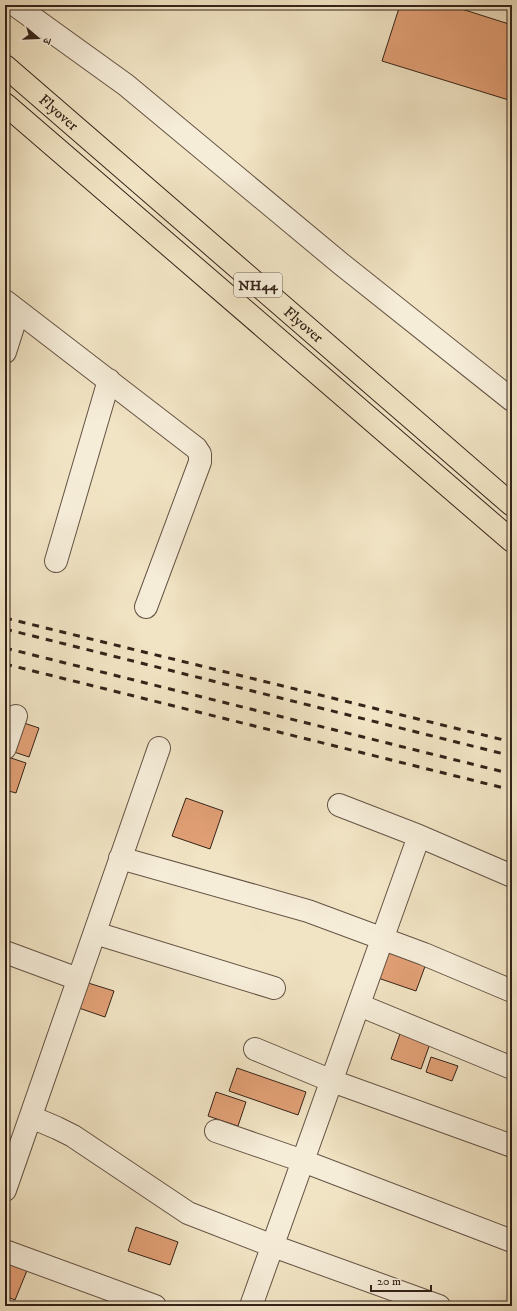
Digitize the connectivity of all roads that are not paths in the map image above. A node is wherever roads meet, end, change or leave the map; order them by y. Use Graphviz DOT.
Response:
graph roads {
  1 [pos="15,5"];
  2 [pos="5,66"];
  3 [pos="5,104"];
  4 [pos="11,306"];
  5 [pos="5,352"];
  6 [pos="109,380"];
  7 [pos="512,400"];
  8 [pos="512,504"];
  9 [pos="512,541"];
  10 [pos="56,561"];
  11 [pos="146,607"];
  12 [pos="16,716"];
  13 [pos="5,748"];
  14 [pos="159,748"];
  15 [pos="339,806"];
  16 [pos="419,836"];
  17 [pos="120,858"];
  18 [pos="512,876"];
  19 [pos="95,933"];
  20 [pos="382,939"];
  21 [pos="5,952"];
  22 [pos="78,979"];
  23 [pos="274,988"];
  24 [pos="512,991"];
  25 [pos="358,1004"];
  26 [pos="255,1049"];
  27 [pos="512,1068"];
  28 [pos="332,1081"];
  29 [pos="31,1117"];
  30 [pos="216,1131"];
  31 [pos="512,1146"];
  32 [pos="303,1161"];
  33 [pos="5,1190"];
  34 [pos="512,1241"];
  35 [pos="273,1246"];
  36 [pos="5,1251"];
  37 [pos="155,1306"];
  38 [pos="251,1306"];
  39 [pos="439,1306"];
  1 -- 7 [label="street"];
  2 -- 8 [label="highway, Flyover / NH44"];
  3 -- 9 [label="highway, Flyover / NH44"];
  4 -- 5 [label="street"];
  4 -- 6 [label="street"];
  6 -- 10 [label="street"];
  6 -- 11 [label="street"];
  12 -- 13 [label="street"];
  14 -- 17 [label="street"];
  15 -- 16 [label="street"];
  16 -- 18 [label="street"];
  16 -- 20 [label="street"];
  17 -- 19 [label="street"];
  17 -- 20 [label="street"];
  19 -- 22 [label="street"];
  19 -- 23 [label="street"];
  20 -- 24 [label="street"];
  20 -- 25 [label="street"];
  21 -- 22 [label="street"];
  22 -- 29 [label="street"];
  25 -- 27 [label="street"];
  25 -- 28 [label="street"];
  26 -- 28 [label="street"];
  28 -- 31 [label="street"];
  28 -- 32 [label="street"];
  29 -- 33 [label="street"];
  29 -- 35 [label="street"];
  30 -- 32 [label="street"];
  32 -- 34 [label="street"];
  32 -- 35 [label="street"];
  35 -- 38 [label="street"];
  35 -- 39 [label="street"];
  36 -- 37 [label="street"];
}
